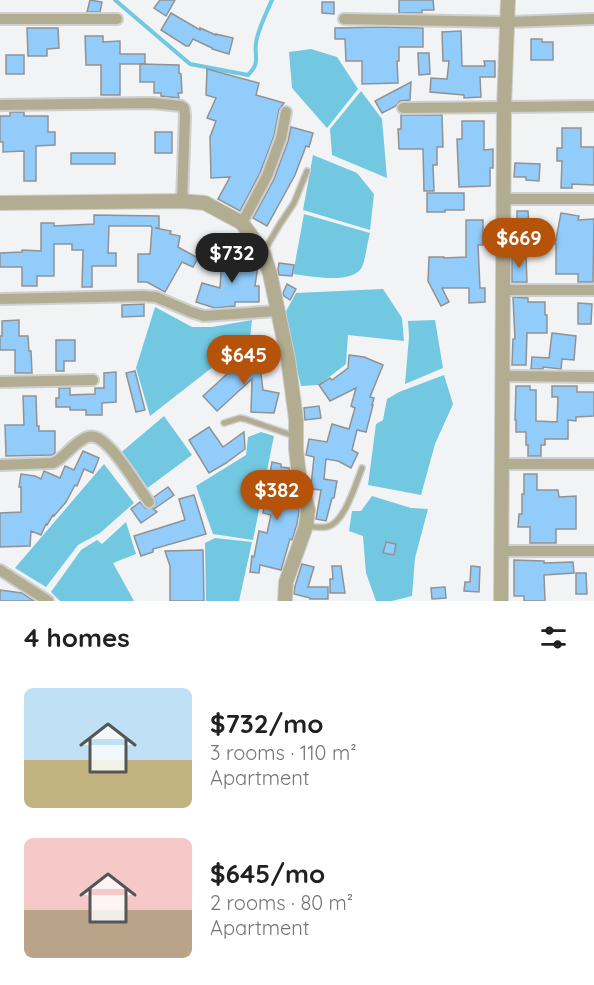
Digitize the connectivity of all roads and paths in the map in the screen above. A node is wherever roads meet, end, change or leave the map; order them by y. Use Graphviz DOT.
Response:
graph roads {
  1 [pos="508,0"];
  2 [pos="0,19"];
  3 [pos="117,19"];
  4 [pos="344,19"];
  5 [pos="594,19"];
  6 [pos="508,22"];
  7 [pos="0,105"];
  8 [pos="594,106"];
  9 [pos="504,107"];
  10 [pos="403,108"];
  11 [pos="286,112"];
  12 [pos="307,171"];
  13 [pos="504,199"];
  14 [pos="594,199"];
  15 [pos="182,201"];
  16 [pos="0,203"];
  17 [pos="242,223"];
  18 [pos="263,252"];
  19 [pos="503,290"];
  20 [pos="594,290"];
  21 [pos="0,298"];
  22 [pos="277,310"];
  23 [pos="503,376"];
  24 [pos="594,377"];
  25 [pos="93,380"];
  26 [pos="0,382"];
  27 [pos="225,423"];
  28 [pos="296,436"];
  29 [pos="502,464"];
  30 [pos="594,464"];
  31 [pos="0,465"];
  32 [pos="362,468"];
  33 [pos="149,502"];
  34 [pos="306,526"];
  35 [pos="594,550"];
  36 [pos="501,551"];
  37 [pos="0,570"];
  38 [pos="48,601"];
  39 [pos="285,601"];
  40 [pos="501,601"];
  1 -- 6 [label="street"];
  2 -- 3 [label="street"];
  4 -- 6 [label="street"];
  5 -- 6 [label="street"];
  6 -- 9 [label="street"];
  7 -- 15 [label="street"];
  8 -- 9 [label="street"];
  9 -- 10 [label="street"];
  9 -- 13 [label="street"];
  11 -- 17 [label="street"];
  12 -- 18 [label="lane"];
  13 -- 14 [label="street"];
  13 -- 19 [label="street"];
  15 -- 16 [label="street"];
  15 -- 17 [label="street"];
  17 -- 18 [label="street"];
  18 -- 22 [label="street"];
  19 -- 20 [label="street"];
  19 -- 23 [label="street"];
  21 -- 22 [label="street"];
  22 -- 28 [label="street"];
  23 -- 24 [label="street"];
  23 -- 29 [label="street"];
  25 -- 26 [label="street"];
  27 -- 28 [label="lane"];
  28 -- 34 [label="street"];
  29 -- 30 [label="street"];
  29 -- 36 [label="street"];
  31 -- 33 [label="street"];
  32 -- 34 [label="lane"];
  34 -- 39 [label="street"];
  35 -- 36 [label="street"];
  36 -- 40 [label="street"];
  37 -- 38 [label="street"];
}
